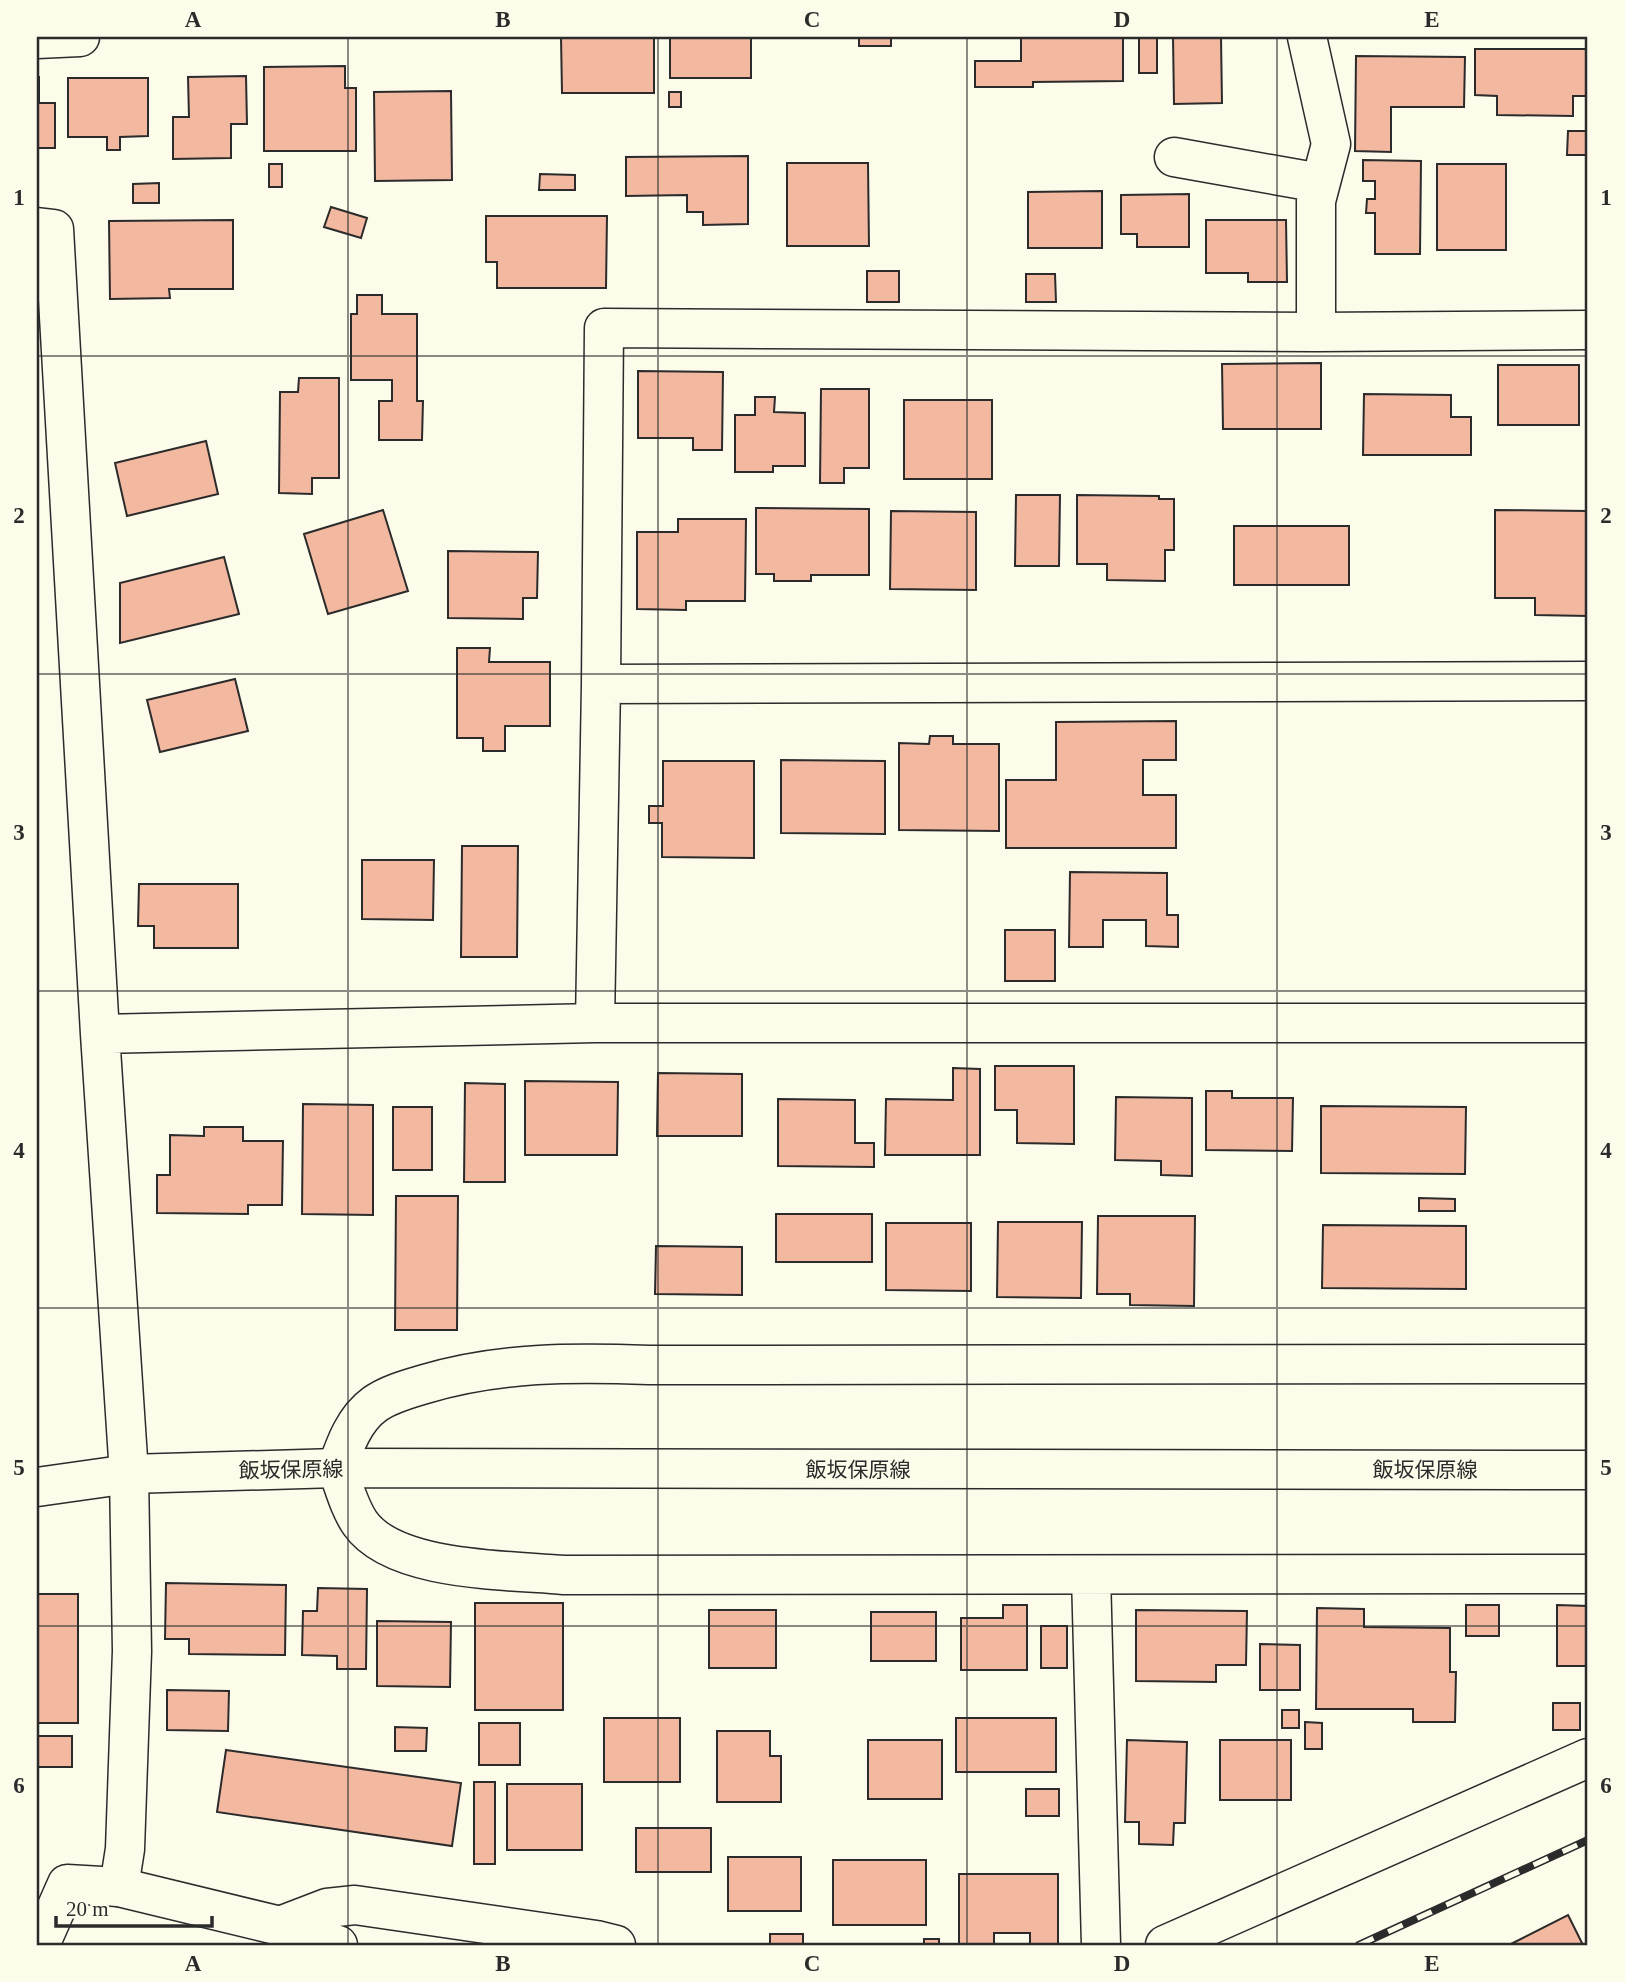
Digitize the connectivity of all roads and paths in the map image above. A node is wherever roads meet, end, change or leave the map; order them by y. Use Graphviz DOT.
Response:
graph roads {
  1 [pos="80,37"];
  2 [pos="1307,37"];
  3 [pos="37,38"];
  4 [pos="1174,157"];
  5 [pos="1320,184"];
  6 [pos="37,227"];
  7 [pos="1588,330"];
  8 [pos="1315,332"];
  9 [pos="1588,681"];
  10 [pos="601,684"];
  11 [pos="595,1023"];
  12 [pos="1588,1023"];
  13 [pos="100,1034"];
  14 [pos="1588,1364"];
  15 [pos="37,1459"];
  16 [pos="337,1468"];
  17 [pos="1588,1470"];
  18 [pos="129,1474"];
  19 [pos="37,1487"];
  20 [pos="1588,1574"];
  21 [pos="1091,1575"];
  22 [pos="1588,1758"];
  23 [pos="52,1882"];
  24 [pos="119,1887"];
  25 [pos="280,1926"];
  26 [pos="40,1945"];
  27 [pos="338,1945"];
  28 [pos="616,1945"];
  29 [pos="1101,1945"];
  30 [pos="1165,1945"];
  1 -- 3 [label="street"];
  2 -- 5 [label="street"];
  4 -- 5 [label="street"];
  5 -- 8 [label="street"];
  6 -- 13 [label="street"];
  7 -- 8 [label="street"];
  8 -- 10 [label="street"];
  9 -- 10 [label="street"];
  10 -- 11 [label="street"];
  11 -- 12 [label="street"];
  11 -- 13 [label="street"];
  13 -- 18 [label="street"];
  14 -- 16 [label="street"];
  15 -- 18 [label="street, 飯坂保原線"];
  16 -- 17 [label="street, 飯坂保原線"];
  16 -- 18 [label="street, 飯坂保原線"];
  16 -- 21 [label="street"];
  18 -- 19 [label="street, 飯坂保原線"];
  18 -- 24 [label="street"];
  20 -- 21 [label="street"];
  21 -- 29 [label="street"];
  22 -- 30 [label="street"];
  23 -- 24 [label="street"];
  23 -- 26 [label="street"];
  24 -- 25 [label="street"];
  25 -- 27 [label="street"];
  25 -- 28 [label="street"];
}
